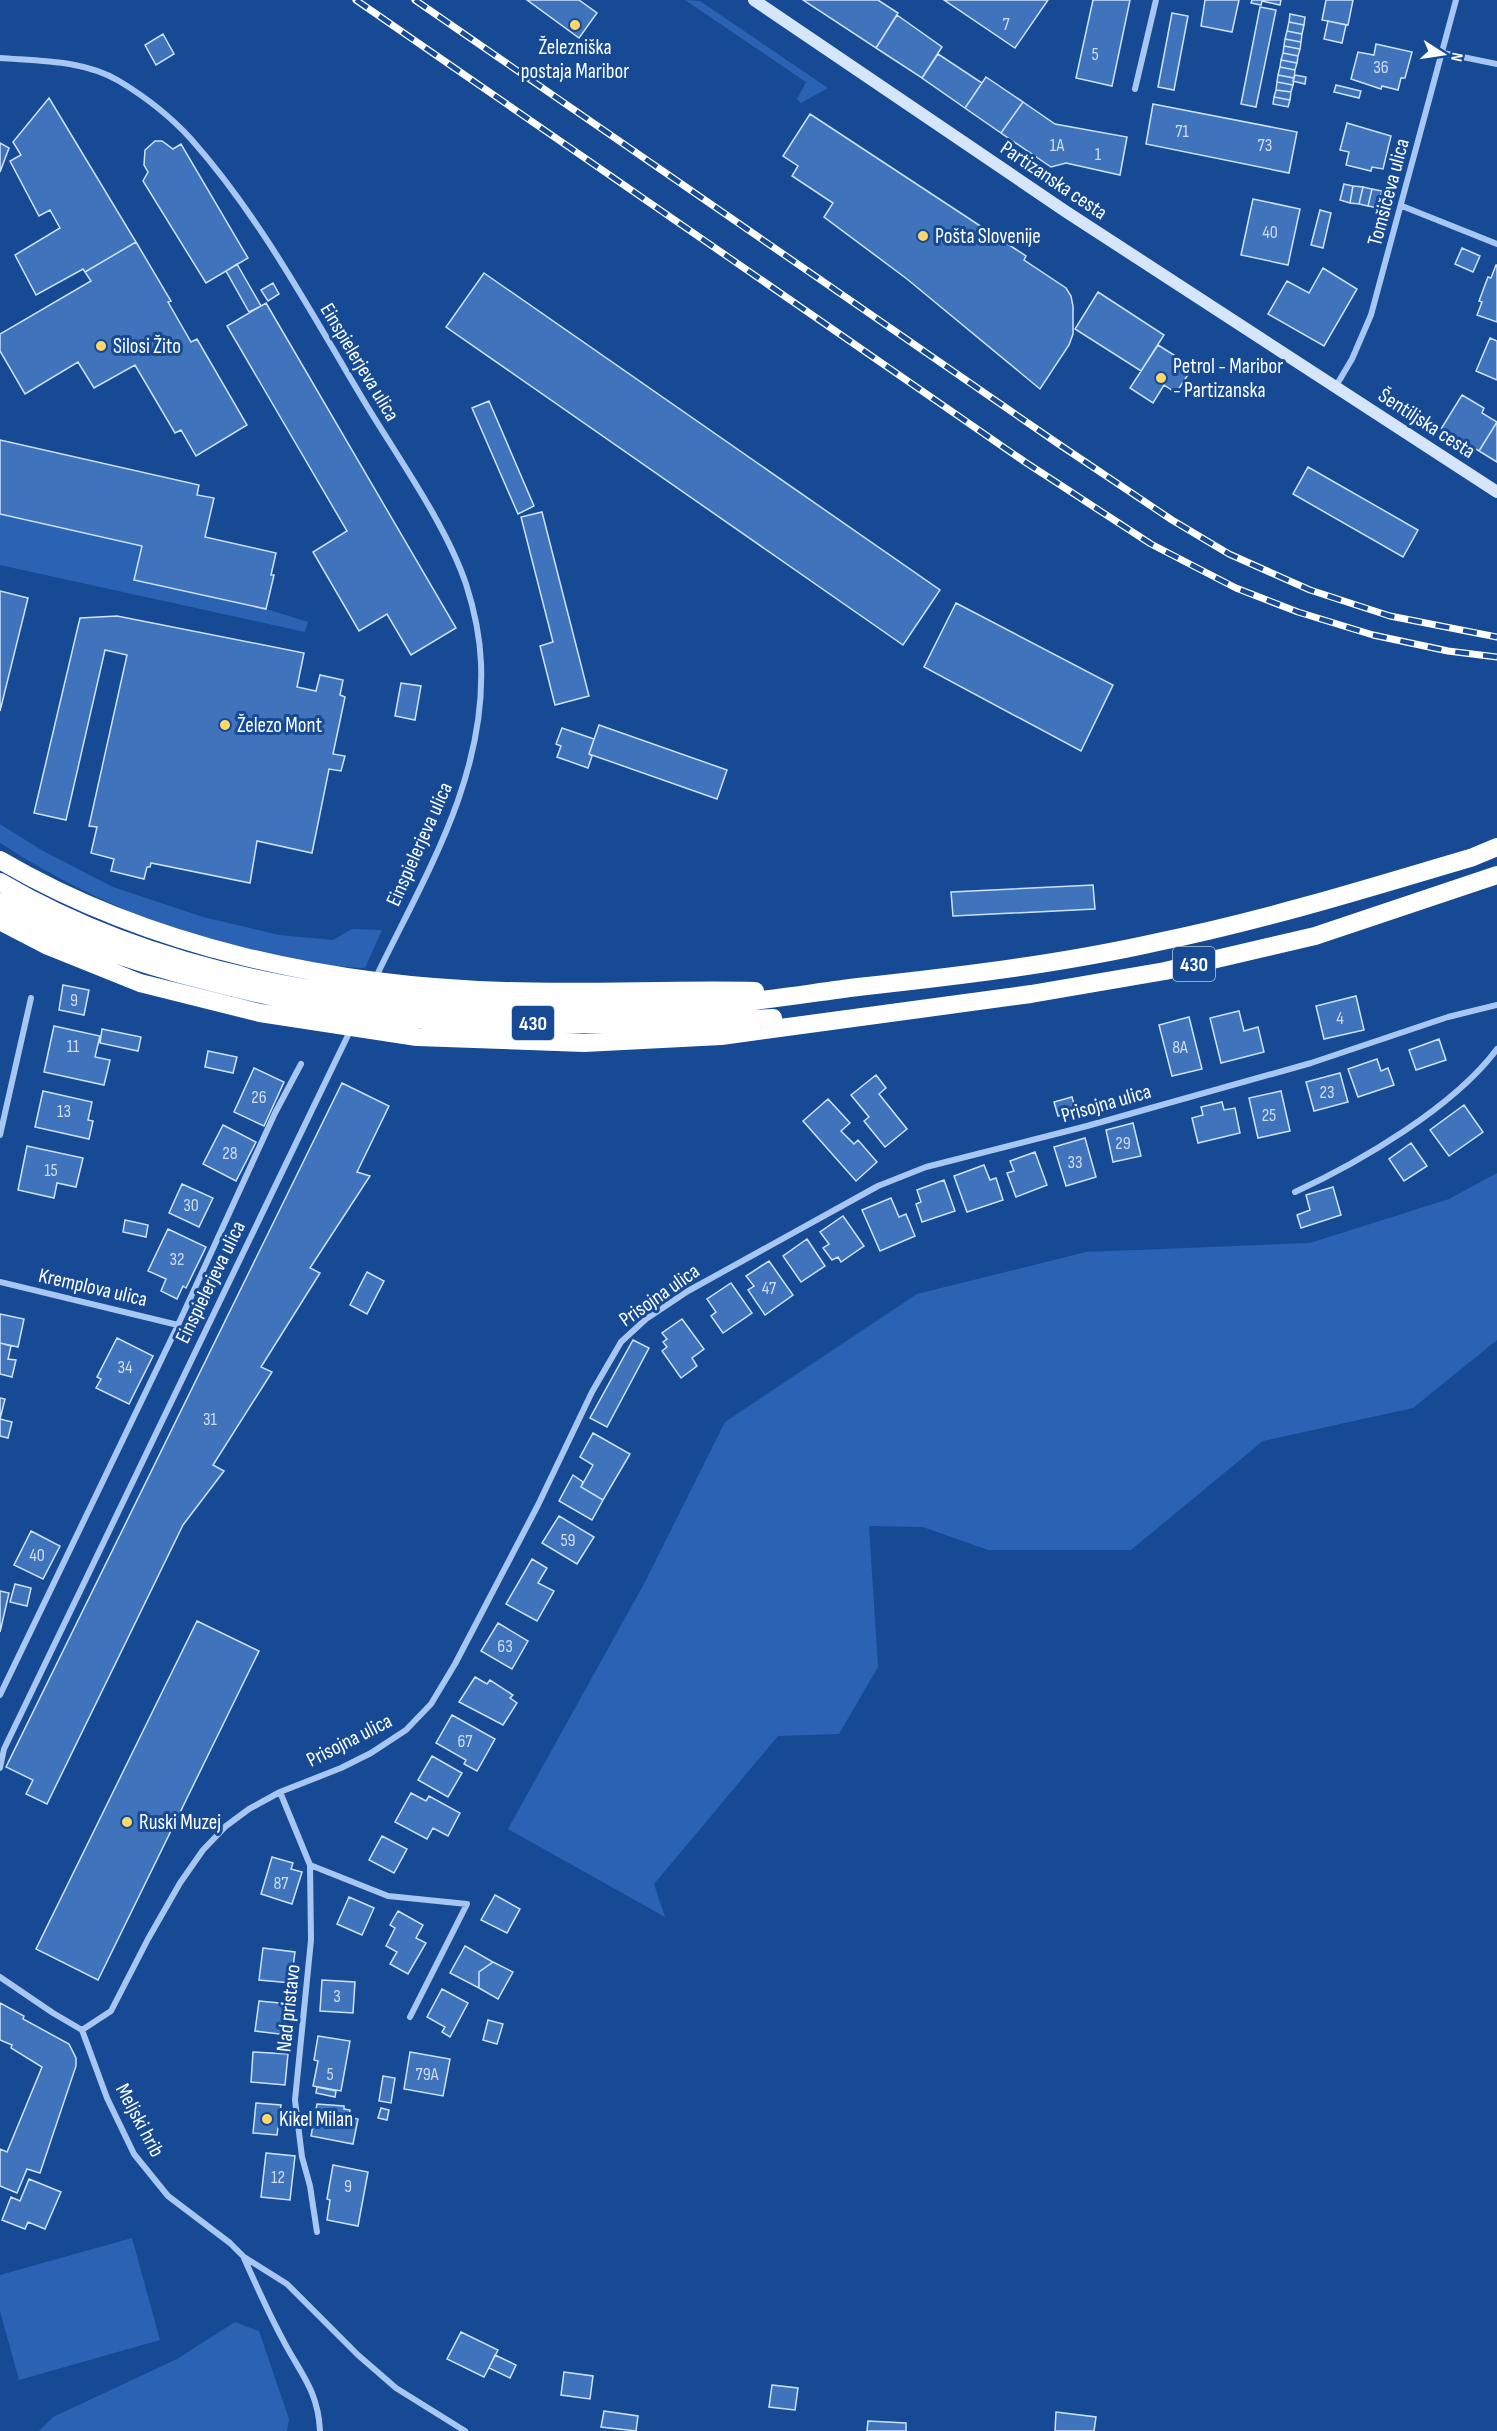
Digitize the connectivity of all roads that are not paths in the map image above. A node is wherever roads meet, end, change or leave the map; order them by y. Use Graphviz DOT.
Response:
graph roads {
  1 [pos="754,0"];
  2 [pos="1156,0"];
  3 [pos="1456,0"];
  4 [pos="1443,53"];
  5 [pos="0,58"];
  6 [pos="1497,64"];
  7 [pos="1135,88"];
  8 [pos="1402,206"];
  9 [pos="1497,244"];
  10 [pos="1336,386"];
  11 [pos="1497,492"];
  12 [pos="1497,847"];
  13 [pos="0,860"];
  14 [pos="1497,875"];
  15 [pos="0,882"];
  16 [pos="0,902"];
  17 [pos="0,921"];
  18 [pos="817,992"];
  19 [pos="31,998"];
  20 [pos="1497,1005"];
  21 [pos="882,1013"];
  22 [pos="1497,1050"];
  23 [pos="301,1064"];
  24 [pos="0,1136"];
  25 [pos="1295,1192"];
  26 [pos="0,1282"];
  27 [pos="178,1324"];
  28 [pos="0,1695"];
  29 [pos="0,1768"];
  30 [pos="280,1792"];
  31 [pos="310,1865"];
  32 [pos="0,1977"];
  33 [pos="410,2017"];
  34 [pos="82,2030"];
  35 [pos="317,2232"];
  36 [pos="244,2257"];
  37 [pos="320,2431"];
  38 [pos="465,2431"];
  1 -- 10 [label="street, Partizanska cesta"];
  2 -- 7 [label="street"];
  3 -- 4 [label="street, Tomšičeva ulica"];
  4 -- 6 [label="street"];
  4 -- 8 [label="street, Tomšičeva ulica"];
  5 -- 29 [label="street, Einspielerjeva ulica"];
  8 -- 9 [label="street"];
  8 -- 10 [label="street, Tomšičeva ulica"];
  10 -- 11 [label="street, Šentiljska cesta"];
  12 -- 18 [label="highway, 430"];
  13 -- 18 [label="highway"];
  14 -- 21 [label="highway, 430"];
  15 -- 18 [label="highway, 430"];
  16 -- 21 [label="highway, 430"];
  17 -- 21 [label="highway"];
  19 -- 24 [label="street"];
  20 -- 30 [label="street, Prisojna ulica"];
  22 -- 25 [label="street"];
  23 -- 27 [label="street, Einspielerjeva ulica"];
  26 -- 27 [label="street, Kremplova ulica"];
  27 -- 28 [label="street, Einspielerjeva ulica"];
  30 -- 31 [label="street, Nad pristavo"];
  30 -- 34 [label="street, Prisojna ulica"];
  31 -- 33 [label="street"];
  31 -- 35 [label="street, Nad pristavo"];
  32 -- 34 [label="street"];
  34 -- 36 [label="street, Meljski hrib"];
  36 -- 37 [label="street, Meljski hrib"];
  36 -- 38 [label="street, Meljski hrib"];
}
